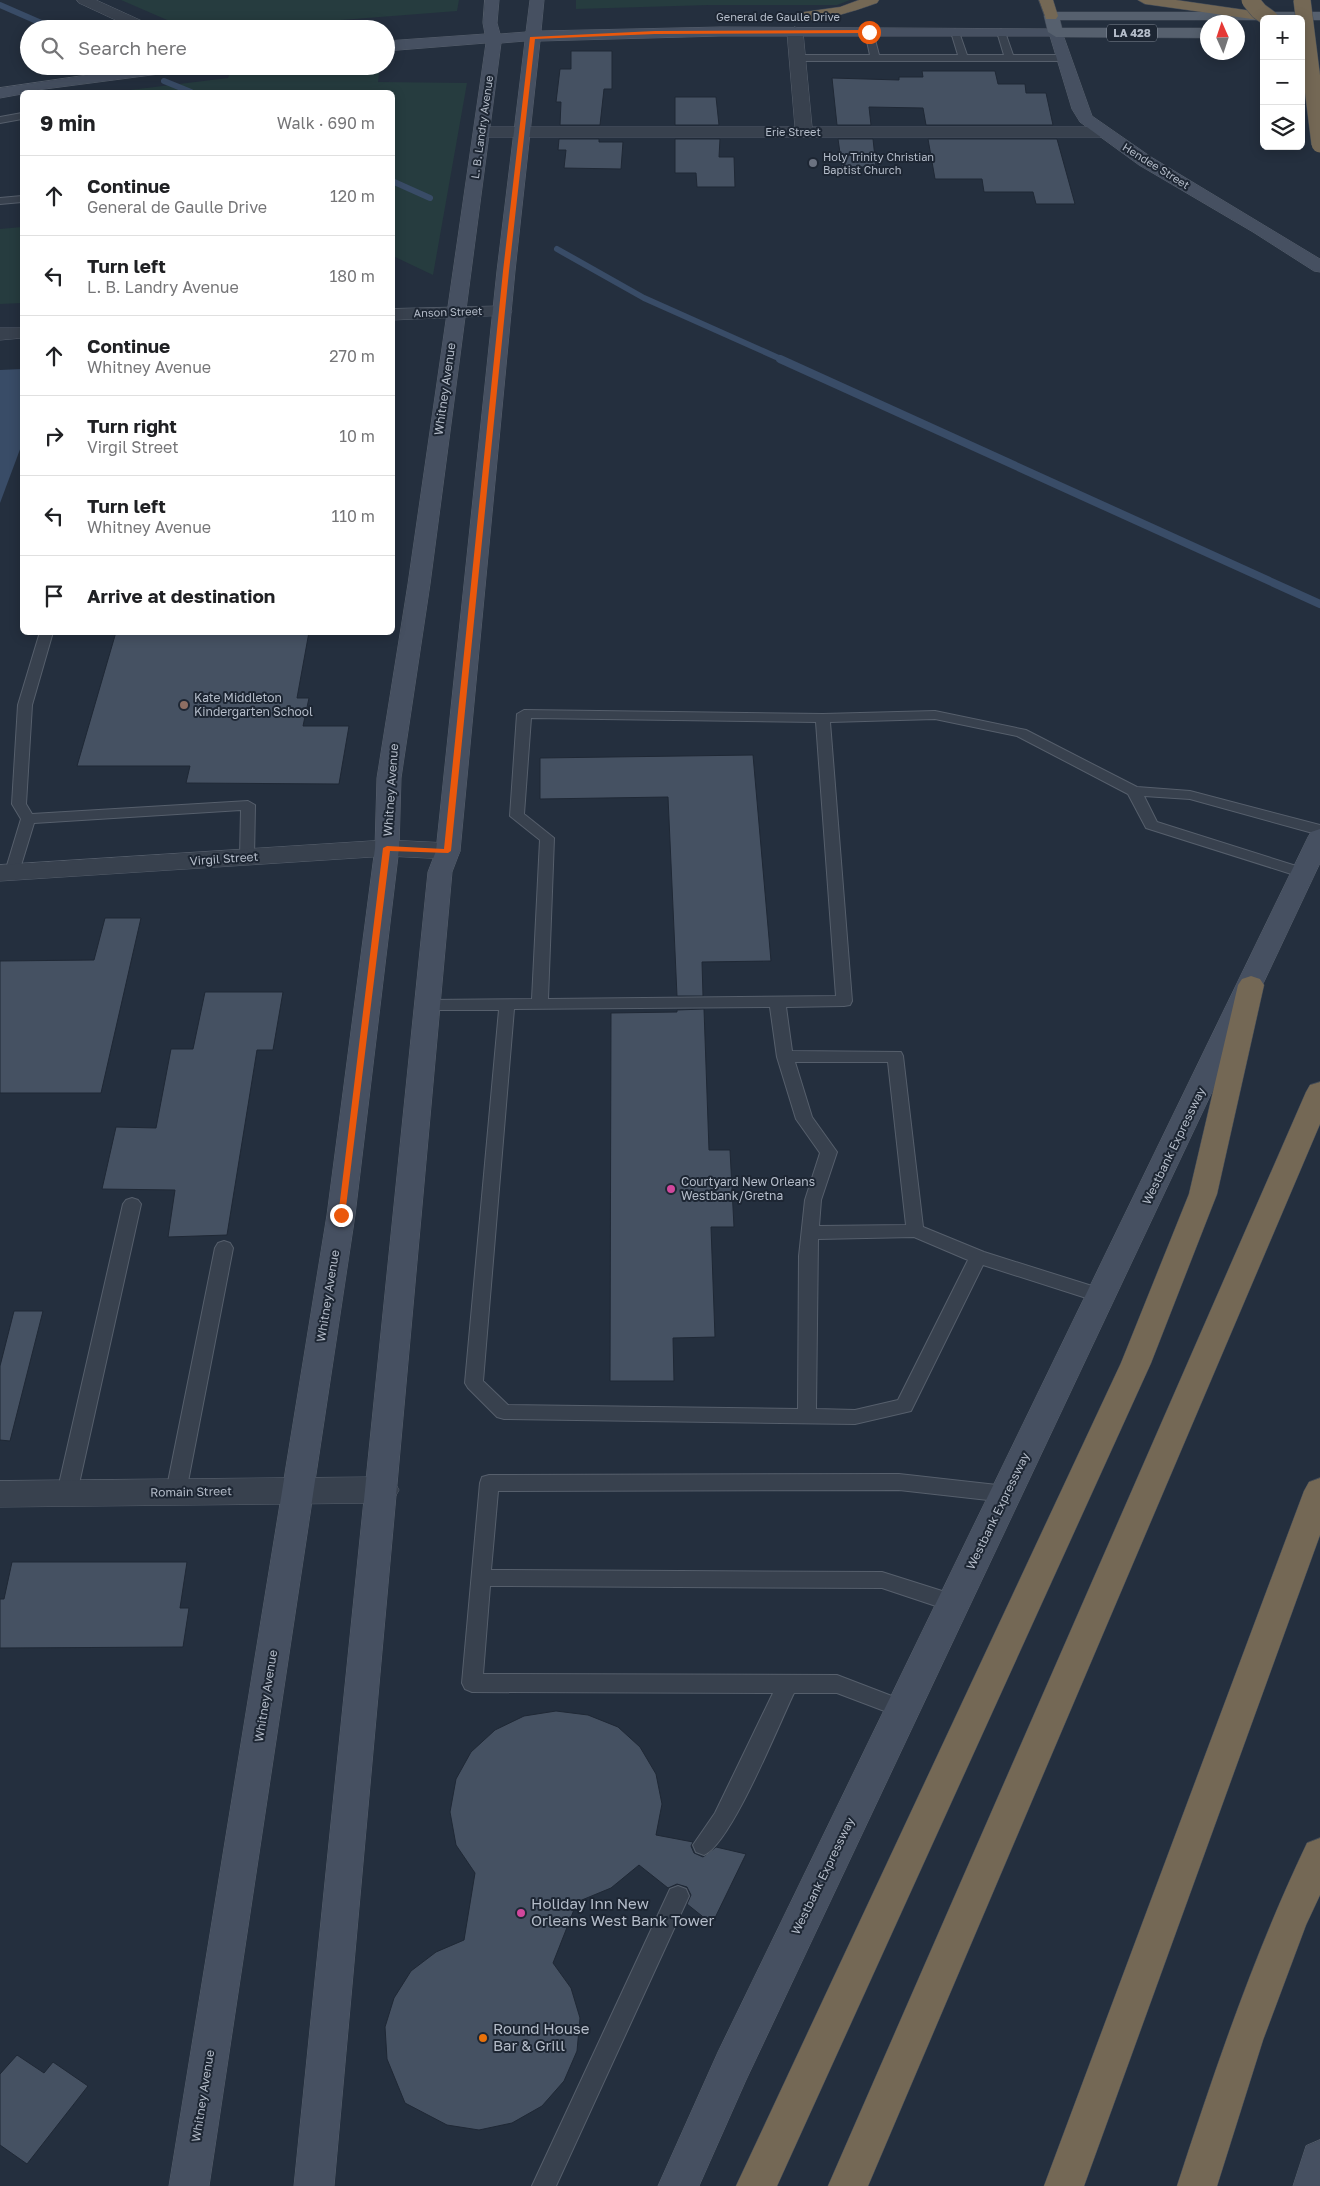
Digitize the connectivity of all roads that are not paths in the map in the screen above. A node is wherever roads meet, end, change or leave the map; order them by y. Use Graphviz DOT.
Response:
graph roads {
  1 [pos="84,0"];
  2 [pos="492,0"];
  3 [pos="537,0"];
  4 [pos="872,0"];
  5 [pos="1046,0"];
  6 [pos="1145,0"];
  7 [pos="1250,0"];
  8 [pos="1302,0"];
  9 [pos="1262,15"];
  10 [pos="802,16"];
  11 [pos="872,16"];
  12 [pos="1031,16"];
  13 [pos="1051,16"];
  14 [pos="1260,16"];
  15 [pos="1305,16"];
  16 [pos="1320,16"];
  17 [pos="1260,17"];
  18 [pos="128,20"];
  19 [pos="534,21"];
  20 [pos="474,24"];
  21 [pos="450,26"];
  22 [pos="395,30"];
  23 [pos="492,30"];
  24 [pos="795,32"];
  25 [pos="869,32"];
  26 [pos="955,32"];
  27 [pos="1002,32"];
  28 [pos="1056,32"];
  29 [pos="1200,33"];
  30 [pos="1305,33"];
  31 [pos="1320,33"];
  32 [pos="533,37"];
  33 [pos="1305,42"];
  34 [pos="395,45"];
  35 [pos="1320,48"];
  36 [pos="797,58"];
  37 [pos="874,58"];
  38 [pos="963,58"];
  39 [pos="1009,58"];
  40 [pos="1064,58"];
  41 [pos="118,75"];
  42 [pos="0,93"];
  43 [pos="20,116"];
  44 [pos="1,117"];
  45 [pos="481,132"];
  46 [pos="523,132"];
  47 [pos="804,132"];
  48 [pos="1104,132"];
  49 [pos="1320,144"];
  50 [pos="20,200"];
  51 [pos="0,201"];
  52 [pos="464,254"];
  53 [pos="1320,267"];
  54 [pos="502,311"];
  55 [pos="456,312"];
  56 [pos="395,315"];
  57 [pos="20,333"];
  58 [pos="0,334"];
  59 [pos="46,635"];
  60 [pos="823,718"];
  61 [pos="1134,791"];
  62 [pos="28,819"];
  63 [pos="1320,830"];
  64 [pos="1320,837"];
  65 [pos="387,848"];
  66 [pos="448,851"];
  67 [pos="247,857"];
  68 [pos="6,873"];
  69 [pos="1312,878"];
  70 [pos="1251,985"];
  71 [pos="777,1002"];
  72 [pos="428,1005"];
  73 [pos="507,1005"];
  74 [pos="540,1005"];
  75 [pos="785,1058"];
  76 [pos="1320,1092"];
  77 [pos="132,1204"];
  78 [pos="915,1231"];
  79 [pos="810,1233"];
  80 [pos="224,1248"];
  81 [pos="978,1257"];
  82 [pos="1102,1296"];
  83 [pos="807,1416"];
  84 [pos="382,1490"];
  85 [pos="298,1491"];
  86 [pos="1320,1491"];
  87 [pos="176,1492"];
  88 [pos="67,1493"];
  89 [pos="0,1494"];
  90 [pos="1006,1494"];
  91 [pos="481,1578"];
  92 [pos="954,1603"];
  93 [pos="788,1683"];
  94 [pos="903,1709"];
  95 [pos="704,1844"];
  96 [pos="1320,1855"];
  97 [pos="678,1896"];
  98 [pos="189,2186"];
  99 [pos="314,2186"];
  100 [pos="544,2186"];
  101 [pos="678,2186"];
  102 [pos="756,2186"];
  103 [pos="848,2186"];
  104 [pos="1064,2186"];
  105 [pos="1197,2186"];
  1 -- 18 [label="street"];
  2 -- 23 [label="street, L. B. Landry Avenue"];
  3 -- 19 [label="street"];
  4 -- 10 [label="highway"];
  5 -- 13 [label="highway"];
  6 -- 14 [label="highway"];
  7 -- 9 [label="highway, bridge"];
  8 -- 49 [label="highway, bridge"];
  10 -- 11 [label="street, General de Gaulle Drive / LA 428"];
  10 -- 19 [label="street, General de Gaulle Drive / LA 428"];
  12 -- 13 [label="street, LA 428"];
  13 -- 17 [label="main road, LA 428"];
  13 -- 28 [label="main road, Hendee Street"];
  15 -- 16 [label="main road, LA 428"];
  19 -- 23 [label="street, General de Gaulle Drive / LA 428"];
  19 -- 32 [label="street"];
  20 -- 23 [label="street, General de Gaulle Drive / LA 428"];
  21 -- 22 [label="street"];
  23 -- 32 [label="street, General de Gaulle Drive / LA 428"];
  23 -- 34 [label="street, General de Gaulle Drive / LA 428"];
  23 -- 45 [label="street, L. B. Landry Avenue"];
  24 -- 25 [label="street, General de Gaulle Drive / LA 428"];
  24 -- 32 [label="street, General de Gaulle Drive / LA 428"];
  24 -- 36 [label="street"];
  25 -- 26 [label="street, General de Gaulle Drive / LA 428"];
  25 -- 37 [label="lane"];
  26 -- 27 [label="street, General de Gaulle Drive / LA 428"];
  26 -- 38 [label="lane"];
  27 -- 28 [label="street, General de Gaulle Drive / LA 428"];
  27 -- 39 [label="lane"];
  28 -- 29 [label="main road, General de Gaulle Drive / LA 428"];
  28 -- 40 [label="street, Hendee Street"];
  30 -- 31 [label="main road"];
  32 -- 46 [label="street"];
  33 -- 35 [label="highway"];
  36 -- 37 [label="lane"];
  36 -- 47 [label="street"];
  37 -- 38 [label="lane"];
  38 -- 39 [label="lane"];
  39 -- 40 [label="lane"];
  40 -- 48 [label="street, Hendee Street"];
  41 -- 42 [label="street"];
  43 -- 44 [label="lane"];
  45 -- 46 [label="street, Erie Street"];
  45 -- 52 [label="street, L. B. Landry Avenue"];
  46 -- 47 [label="street, Erie Street"];
  46 -- 54 [label="street"];
  47 -- 48 [label="street, Erie Street"];
  48 -- 53 [label="street, Hendee Street"];
  50 -- 51 [label="lane"];
  52 -- 55 [label="street, Whitney Avenue"];
  54 -- 55 [label="street, Anson Street"];
  54 -- 66 [label="street"];
  55 -- 56 [label="street, Anson Street"];
  55 -- 65 [label="street, Whitney Avenue"];
  57 -- 58 [label="street"];
  59 -- 62 [label="lane"];
  60 -- 61 [label="lane"];
  60 -- 71 [label="lane"];
  60 -- 74 [label="lane"];
  61 -- 63 [label="lane"];
  61 -- 69 [label="lane"];
  62 -- 67 [label="lane"];
  62 -- 68 [label="lane"];
  64 -- 69 [label="street, Westbank Expressway"];
  65 -- 66 [label="street, Virgil Street"];
  65 -- 67 [label="street, Virgil Street"];
  65 -- 85 [label="street, Whitney Avenue"];
  66 -- 72 [label="street"];
  67 -- 68 [label="street, Virgil Street"];
  69 -- 70 [label="street, Westbank Expressway"];
  70 -- 82 [label="street, Westbank Expressway"];
  70 -- 102 [label="highway"];
  71 -- 74 [label="lane"];
  71 -- 75 [label="lane"];
  72 -- 73 [label="lane"];
  72 -- 84 [label="street"];
  73 -- 74 [label="lane"];
  73 -- 83 [label="lane"];
  75 -- 78 [label="lane"];
  75 -- 79 [label="lane"];
  76 -- 103 [label="highway"];
  77 -- 88 [label="lane"];
  78 -- 79 [label="lane"];
  78 -- 81 [label="lane"];
  79 -- 83 [label="lane"];
  80 -- 87 [label="lane"];
  81 -- 82 [label="lane"];
  81 -- 83 [label="lane"];
  82 -- 90 [label="street, Westbank Expressway"];
  84 -- 85 [label="street, Romain Street"];
  84 -- 99 [label="street"];
  85 -- 87 [label="street, Romain Street"];
  85 -- 98 [label="street, Whitney Avenue"];
  86 -- 104 [label="highway"];
  87 -- 88 [label="street, Romain Street"];
  88 -- 89 [label="street, Romain Street"];
  90 -- 91 [label="lane"];
  90 -- 92 [label="street, Westbank Expressway"];
  91 -- 92 [label="lane"];
  91 -- 93 [label="lane"];
  92 -- 94 [label="street, Westbank Expressway"];
  93 -- 94 [label="lane"];
  93 -- 95 [label="lane"];
  94 -- 101 [label="street, Westbank Expressway"];
  96 -- 105 [label="highway"];
  97 -- 100 [label="lane"];
}
